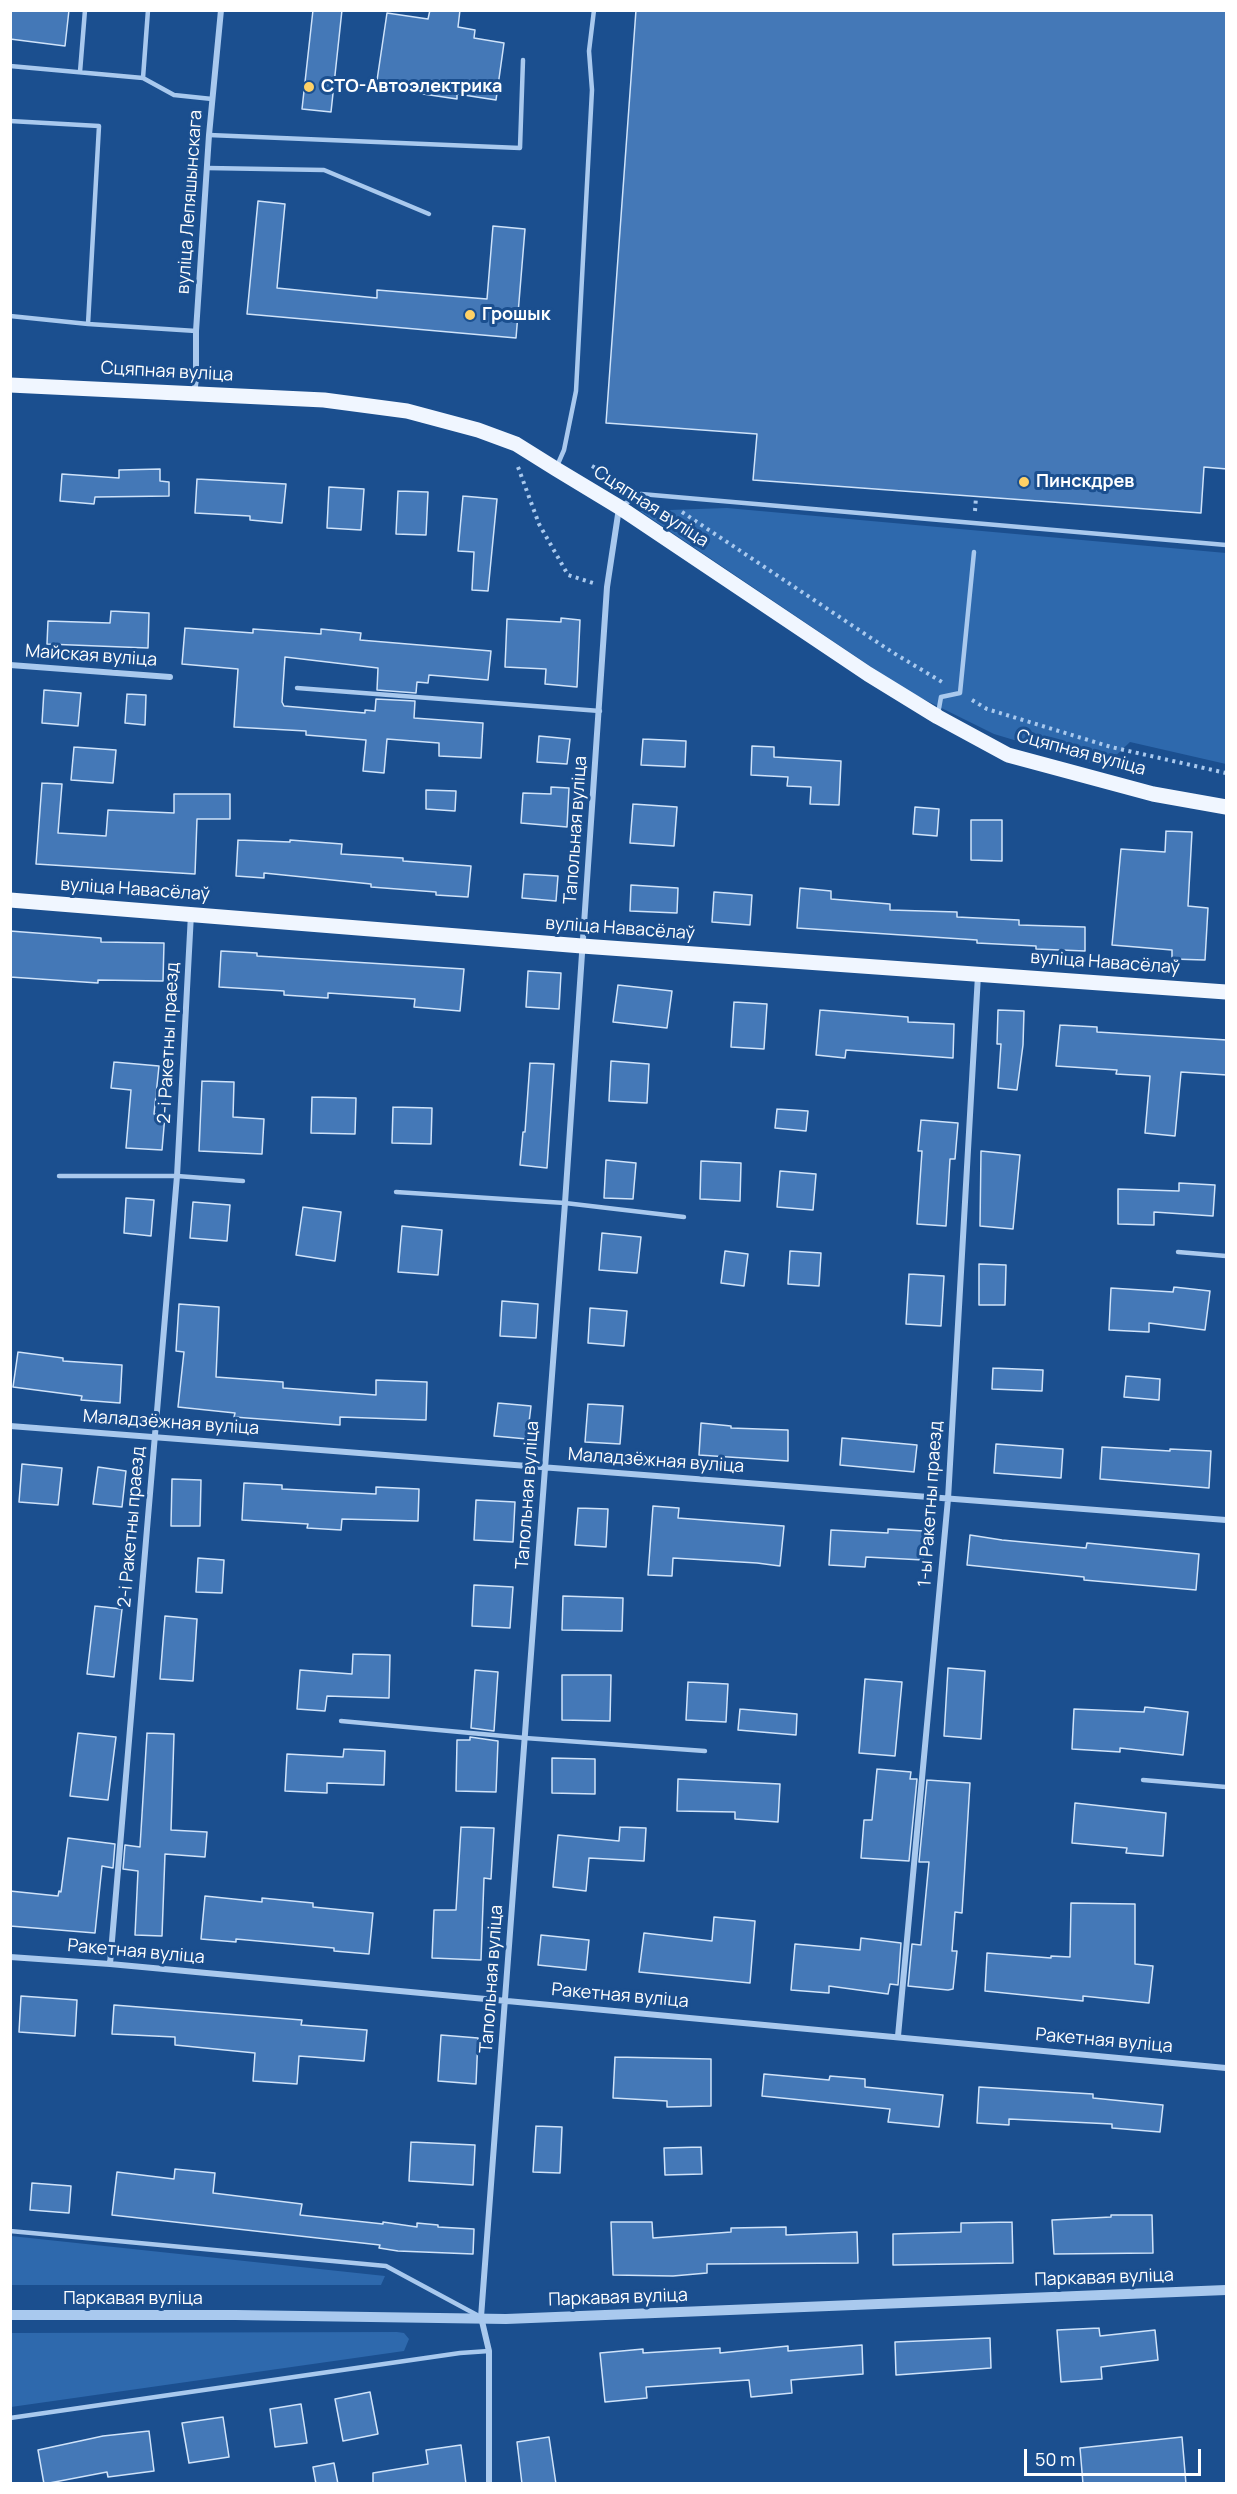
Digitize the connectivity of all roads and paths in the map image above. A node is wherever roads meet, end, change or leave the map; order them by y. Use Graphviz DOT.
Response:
graph roads {
  1 [pos="85,10"];
  2 [pos="148,10"];
  3 [pos="221,10"];
  4 [pos="594,10"];
  5 [pos="523,60"];
  6 [pos="10,66"];
  7 [pos="80,72"];
  8 [pos="142,78"];
  9 [pos="212,99"];
  10 [pos="10,122"];
  11 [pos="209,135"];
  12 [pos="207,168"];
  13 [pos="429,214"];
  14 [pos="10,316"];
  15 [pos="88,324"];
  16 [pos="196,331"];
  17 [pos="10,385"];
  18 [pos="194,395"];
  19 [pos="515,460"];
  20 [pos="555,469"];
  21 [pos="619,507"];
  22 [pos="1227,545"];
  23 [pos="974,552"];
  24 [pos="607,587"];
  25 [pos="10,665"];
  26 [pos="170,677"];
  27 [pos="297,688"];
  28 [pos="600,711"];
  29 [pos="938,717"];
  30 [pos="1227,807"];
  31 [pos="10,900"];
  32 [pos="191,914"];
  33 [pos="582,946"];
  34 [pos="978,974"];
  35 [pos="1227,992"];
  36 [pos="59,1176"];
  37 [pos="177,1176"];
  38 [pos="243,1181"];
  39 [pos="396,1192"];
  40 [pos="565,1203"];
  41 [pos="684,1217"];
  42 [pos="1178,1252"];
  43 [pos="1227,1256"];
  44 [pos="10,1426"];
  45 [pos="155,1437"];
  46 [pos="545,1467"];
  47 [pos="948,1499"];
  48 [pos="1227,1520"];
  49 [pos="341,1721"];
  50 [pos="525,1738"];
  51 [pos="705,1751"];
  52 [pos="1143,1780"];
  53 [pos="1227,1788"];
  54 [pos="10,1957"];
  55 [pos="110,1964"];
  56 [pos="505,2001"];
  57 [pos="898,2036"];
  58 [pos="1227,2067"];
  59 [pos="10,2231"];
  60 [pos="1227,2290"];
  61 [pos="10,2315"];
  62 [pos="481,2317"];
  63 [pos="489,2351"];
  64 [pos="10,2418"];
  65 [pos="489,2484"];
  1 -- 7 [label="lane"];
  2 -- 8 [label="lane"];
  3 -- 9 [label="street, вуліца Лепяшынскага"];
  4 -- 20 [label="lane"];
  5 -- 11 [label="lane"];
  6 -- 7 [label="lane"];
  7 -- 8 [label="lane"];
  8 -- 9 [label="lane"];
  9 -- 11 [label="street, вуліца Лепяшынскага"];
  10 -- 15 [label="lane"];
  11 -- 12 [label="street, вуліца Лепяшынскага"];
  12 -- 13 [label="lane"];
  12 -- 16 [label="street, вуліца Лепяшынскага"];
  14 -- 15 [label="lane"];
  15 -- 16 [label="lane"];
  16 -- 18 [label="street, вуліца Лепяшынскага"];
  17 -- 18 [label="main road, Сцяпная вуліца"];
  18 -- 20 [label="main road, Сцяпная вуліца"];
  19 -- 24 [label="path"];
  20 -- 21 [label="main road, Сцяпная вуліца"];
  21 -- 22 [label="lane"];
  21 -- 24 [label="street, Тапольная вуліца"];
  21 -- 29 [label="main road, Сцяпная вуліца"];
  23 -- 29 [label="lane"];
  24 -- 28 [label="street, Тапольная вуліца"];
  25 -- 26 [label="street, Майская вуліца"];
  27 -- 28 [label="lane"];
  28 -- 33 [label="street, Тапольная вуліца"];
  29 -- 30 [label="main road, Сцяпная вуліца"];
  31 -- 32 [label="main road, вуліца Навасёлаў"];
  32 -- 33 [label="main road, вуліца Навасёлаў"];
  32 -- 37 [label="street, 2-і Ракетны праезд"];
  33 -- 34 [label="main road, вуліца Навасёлаў"];
  33 -- 40 [label="street, Тапольная вуліца"];
  34 -- 35 [label="main road, вуліца Навасёлаў"];
  34 -- 47 [label="street, 1-ы Ракетны праезд"];
  36 -- 37 [label="lane"];
  37 -- 38 [label="lane"];
  37 -- 45 [label="street, 2-і Ракетны праезд"];
  39 -- 40 [label="lane"];
  40 -- 41 [label="lane"];
  40 -- 46 [label="street, Тапольная вуліца"];
  42 -- 43 [label="lane"];
  44 -- 45 [label="street, Маладзёжная вуліца"];
  45 -- 46 [label="street, Маладзёжная вуліца"];
  45 -- 55 [label="street, 2-і Ракетны праезд"];
  46 -- 47 [label="street, Маладзёжная вуліца"];
  46 -- 50 [label="street, Тапольная вуліца"];
  47 -- 48 [label="street, Маладзёжная вуліца"];
  47 -- 57 [label="street, 1-ы Ракетны праезд"];
  49 -- 50 [label="lane"];
  50 -- 51 [label="lane"];
  50 -- 56 [label="street, Тапольная вуліца"];
  52 -- 53 [label="lane"];
  54 -- 55 [label="street, Ракетная вуліца"];
  55 -- 56 [label="street, Ракетная вуліца"];
  56 -- 57 [label="street, Ракетная вуліца"];
  56 -- 62 [label="street, Тапольная вуліца"];
  57 -- 58 [label="street, Ракетная вуліца"];
  59 -- 62 [label="lane"];
  60 -- 62 [label="street, Паркавая вуліца"];
  61 -- 62 [label="street, Паркавая вуліца"];
  62 -- 63 [label="street, Тапольная вуліца"];
  63 -- 64 [label="lane"];
  63 -- 65 [label="street, Тапольная вуліца"];
}
